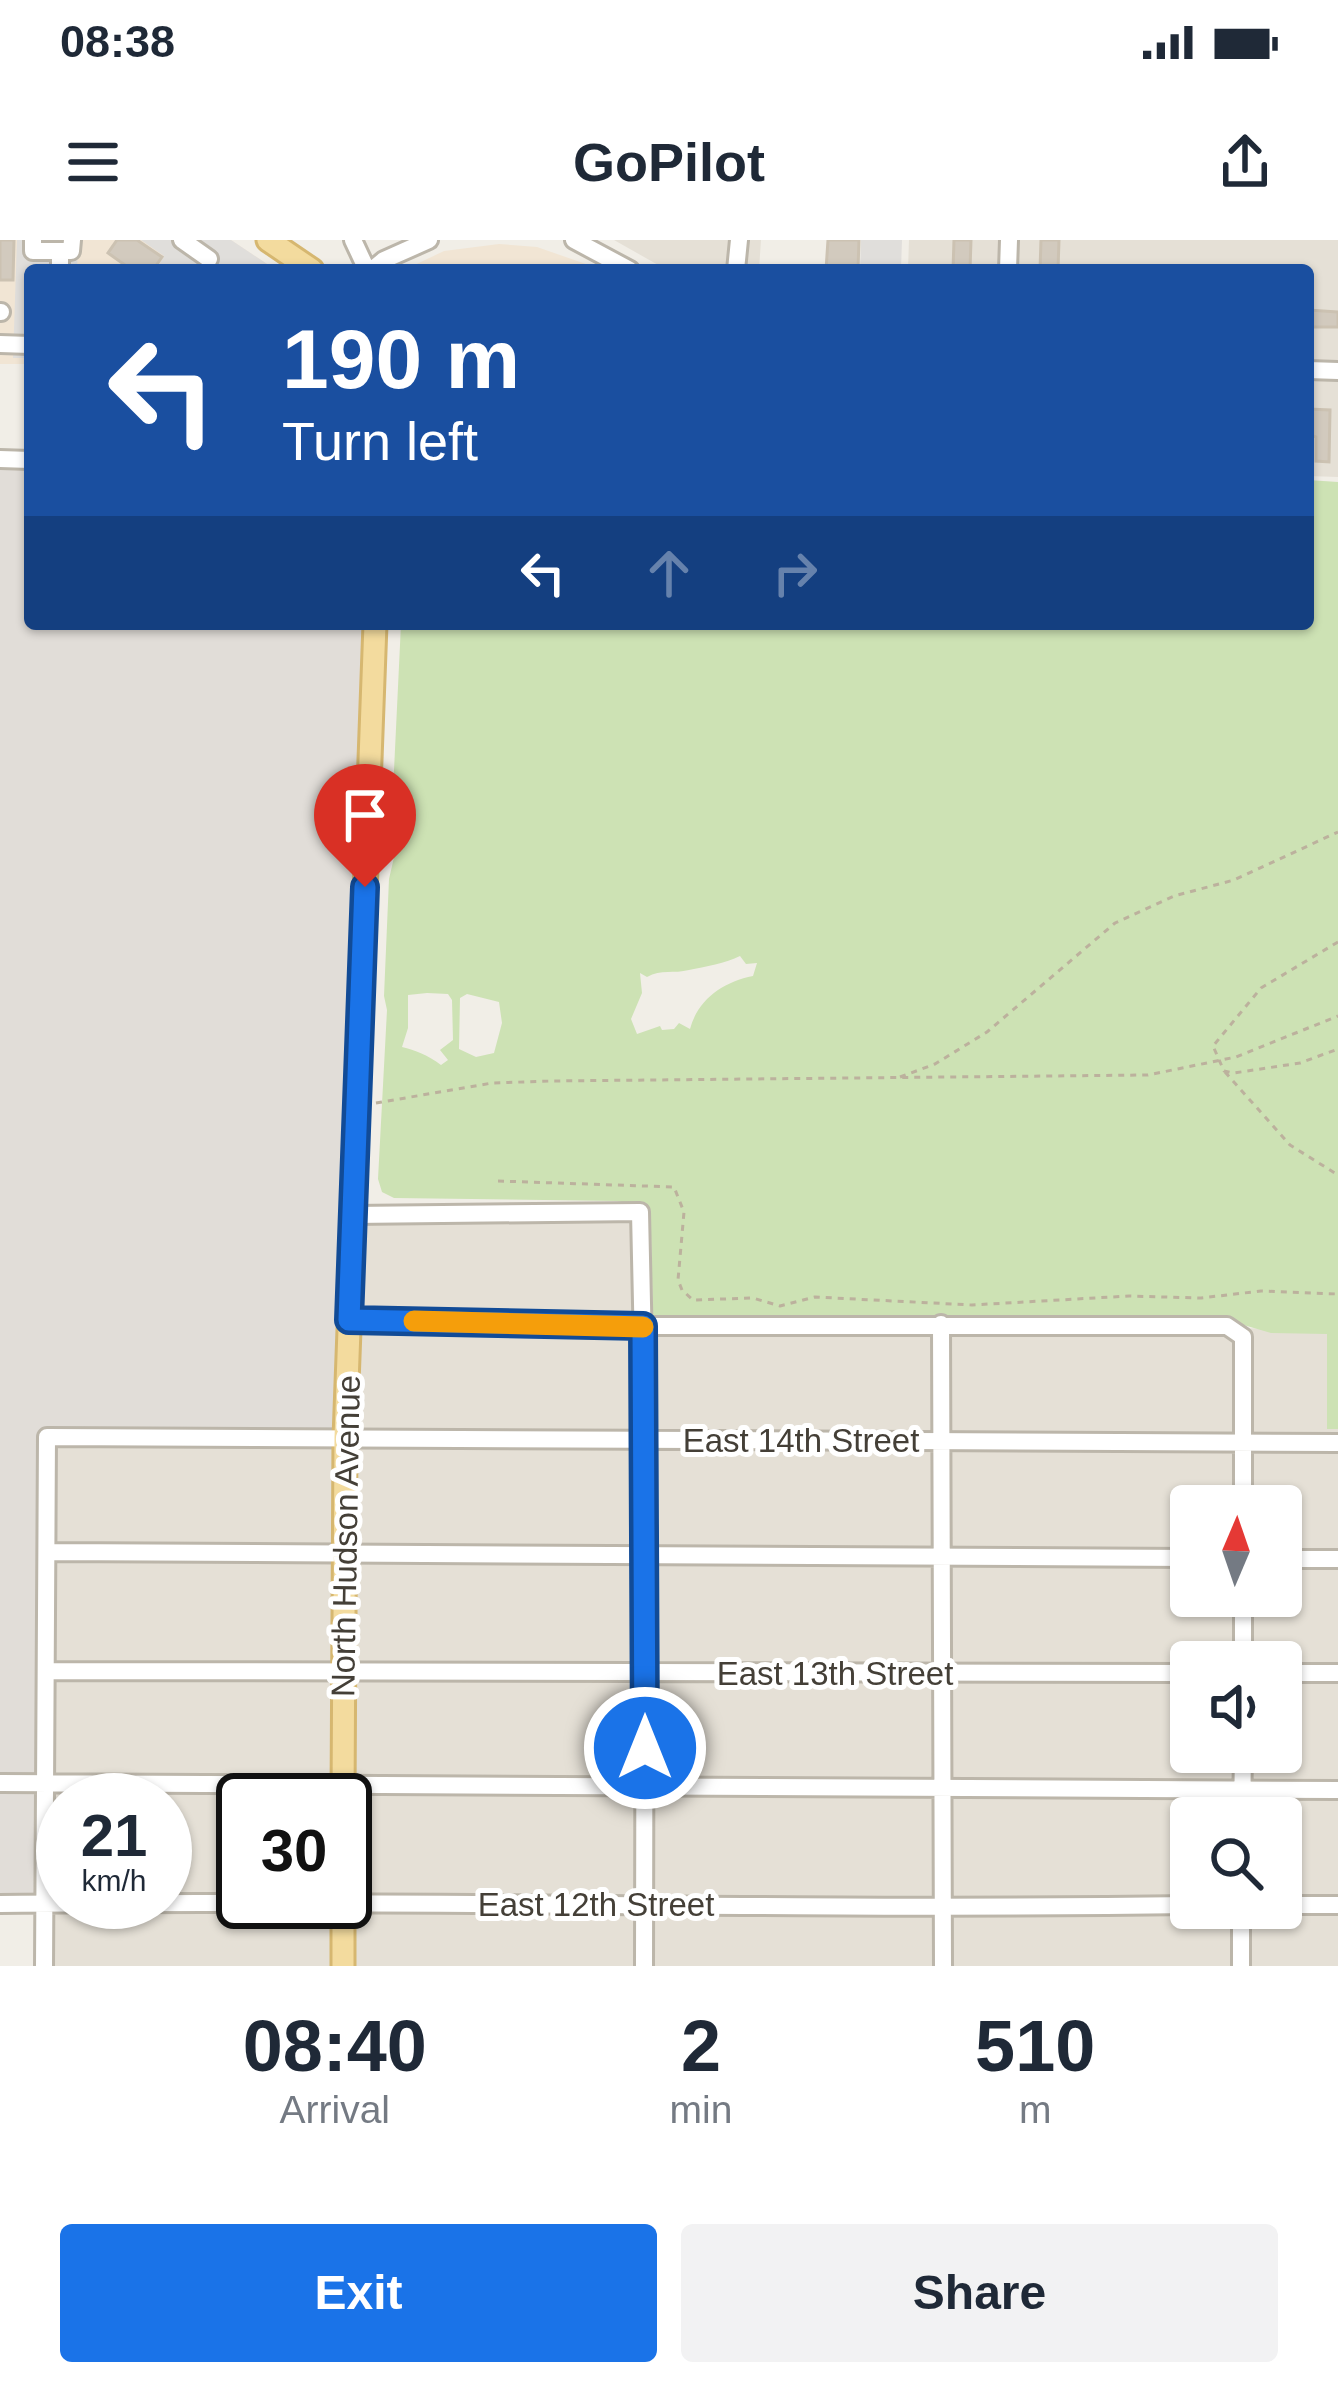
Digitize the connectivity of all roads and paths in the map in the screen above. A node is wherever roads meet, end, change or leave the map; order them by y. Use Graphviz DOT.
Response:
graph roads {
  1 [pos="33,240"];
  2 [pos="182,240"];
  3 [pos="268,240"];
  4 [pos="574,240"];
  5 [pos="418,242"];
  6 [pos="64,254"];
  7 [pos="209,259"];
  8 [pos="303,264"];
  9 [pos="380,264"];
  10 [pos="615,264"];
  11 [pos="375,630"];
  12 [pos="1338,832"];
  13 [pos="1338,942"];
  14 [pos="1338,1016"];
  15 [pos="1338,1048"];
  16 [pos="1217,1062"];
  17 [pos="1223,1071"];
  18 [pos="895,1079"];
  19 [pos="356,1107"];
  20 [pos="1338,1175"];
  21 [pos="498,1180"];
  22 [pos="352,1215"];
  23 [pos="1338,1294"];
  24 [pos="349,1320"];
  25 [pos="941,1324"];
  26 [pos="643,1326"];
  27 [pos="345,1438"];
  28 [pos="941,1439"];
  29 [pos="645,1440"];
  30 [pos="1243,1442"];
  31 [pos="1338,1443"];
  32 [pos="1243,1485"];
  33 [pos="47,1552"];
  34 [pos="344,1555"];
  35 [pos="643,1556"];
  36 [pos="941,1556"];
  37 [pos="1170,1558"];
  38 [pos="1302,1559"];
  39 [pos="1338,1559"];
  40 [pos="46,1671"];
  41 [pos="343,1672"];
  42 [pos="644,1672"];
  43 [pos="942,1673"];
  44 [pos="1170,1673"];
  45 [pos="1302,1673"];
  46 [pos="1338,1673"];
  47 [pos="45,1773"];
  48 [pos="343,1773"];
  49 [pos="1243,1773"];
  50 [pos="0,1783"];
  51 [pos="36,1783"];
  52 [pos="645,1786"];
  53 [pos="943,1789"];
  54 [pos="1243,1789"];
  55 [pos="1338,1790"];
  56 [pos="372,1793"];
  57 [pos="1243,1797"];
  58 [pos="36,1903"];
  59 [pos="372,1903"];
  60 [pos="0,1904"];
  61 [pos="644,1904"];
  62 [pos="1170,1905"];
  63 [pos="1302,1905"];
  64 [pos="1338,1905"];
  65 [pos="944,1909"];
  66 [pos="44,1929"];
  67 [pos="343,1929"];
  68 [pos="1241,1929"];
  69 [pos="44,1966"];
  70 [pos="343,1966"];
  71 [pos="644,1966"];
  72 [pos="943,1966"];
  73 [pos="1241,1966"];
  1 -- 6 [label="street"];
  2 -- 7 [label="street"];
  3 -- 8 [label="main road"];
  4 -- 10 [label="street"];
  5 -- 9 [label="street"];
  11 -- 19 [label="main road, North Hudson Avenue"];
  12 -- 18 [label="path"];
  13 -- 16 [label="path"];
  14 -- 16 [label="path"];
  15 -- 17 [label="path"];
  16 -- 17 [label="path"];
  16 -- 18 [label="path"];
  17 -- 20 [label="path"];
  18 -- 19 [label="path"];
  19 -- 22 [label="main road, North Hudson Avenue"];
  21 -- 23 [label="path"];
  22 -- 24 [label="main road, North Hudson Avenue"];
  22 -- 26 [label="street"];
  24 -- 26 [label="street"];
  24 -- 27 [label="main road, North Hudson Avenue"];
  25 -- 26 [label="street"];
  25 -- 28 [label="street"];
  25 -- 30 [label="street"];
  26 -- 29 [label="street"];
  27 -- 29 [label="street, East 14th Street"];
  27 -- 33 [label="street, East 14th Street"];
  27 -- 34 [label="main road, North Hudson Avenue"];
  28 -- 29 [label="street, East 14th Street"];
  28 -- 30 [label="street, East 14th Street"];
  28 -- 36 [label="street"];
  29 -- 35 [label="street"];
  30 -- 31 [label="street, East 14th Street"];
  30 -- 32 [label="street"];
  33 -- 34 [label="street"];
  33 -- 40 [label="street"];
  34 -- 35 [label="street"];
  34 -- 41 [label="main road, North Hudson Avenue"];
  35 -- 36 [label="street"];
  35 -- 42 [label="street"];
  36 -- 37 [label="street"];
  36 -- 43 [label="street"];
  38 -- 39 [label="street"];
  40 -- 41 [label="street, East 13th Street"];
  40 -- 47 [label="street"];
  41 -- 42 [label="street, East 13th Street"];
  41 -- 48 [label="main road, North Hudson Avenue"];
  42 -- 43 [label="street, East 13th Street"];
  42 -- 52 [label="street"];
  43 -- 44 [label="street, East 13th Street"];
  43 -- 53 [label="street"];
  45 -- 46 [label="street"];
  49 -- 54 [label="street"];
  50 -- 51 [label="street"];
  52 -- 53 [label="street"];
  52 -- 56 [label="street"];
  52 -- 61 [label="street"];
  53 -- 54 [label="street"];
  53 -- 65 [label="street"];
  54 -- 55 [label="street"];
  54 -- 57 [label="street"];
  58 -- 60 [label="street, East 12th Street"];
  59 -- 61 [label="street, East 12th Street"];
  61 -- 65 [label="street, East 12th Street"];
  61 -- 71 [label="street"];
  62 -- 65 [label="street, East 12th Street"];
  63 -- 64 [label="street"];
  65 -- 72 [label="street"];
  66 -- 69 [label="street"];
  67 -- 70 [label="main road"];
  68 -- 73 [label="street"];
}
